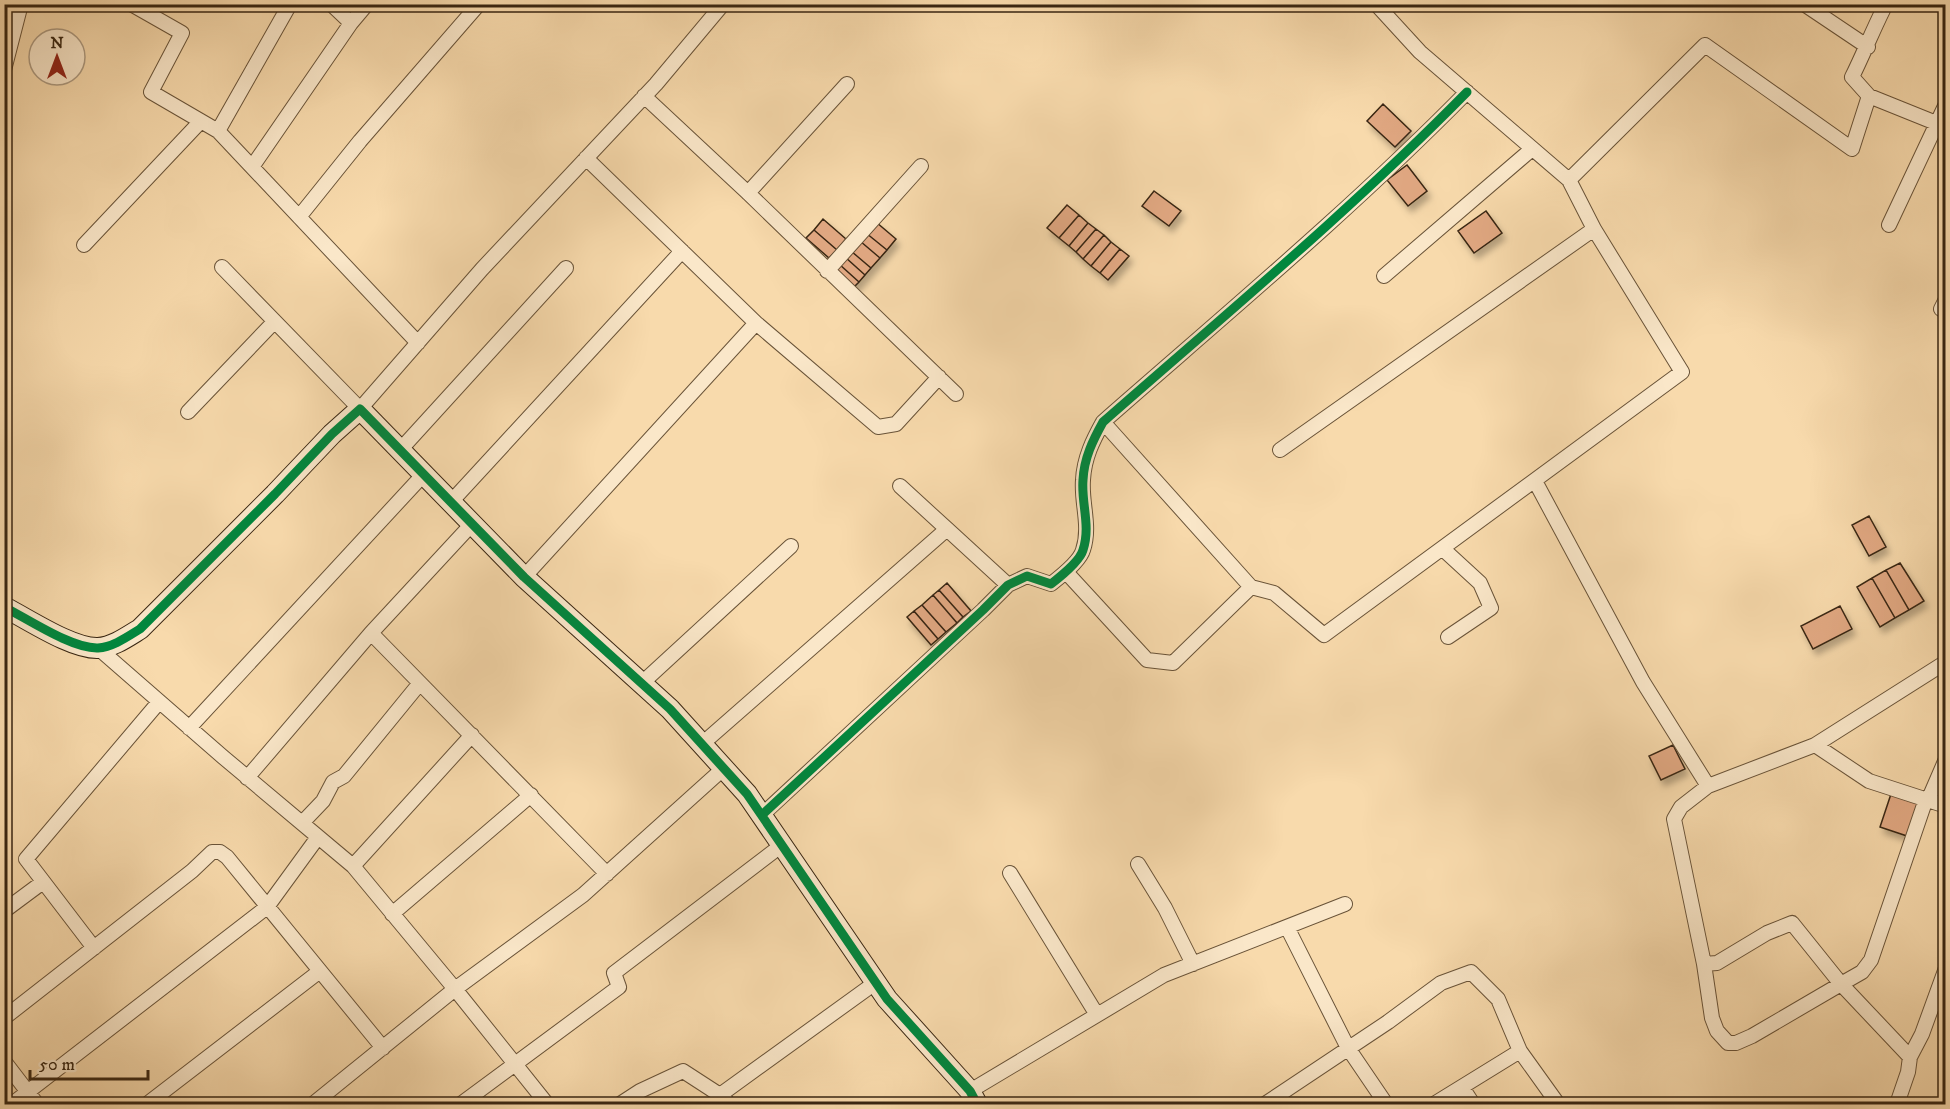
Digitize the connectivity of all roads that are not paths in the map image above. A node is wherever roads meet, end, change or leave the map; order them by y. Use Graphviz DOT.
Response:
graph roads {
  1 [pos="21,4"];
  2 [pos="131,4"];
  3 [pos="290,4"];
  4 [pos="331,4"];
  5 [pos="367,4"];
  6 [pos="478,4"];
  7 [pos="723,4"];
  8 [pos="1376,4"];
  9 [pos="1804,4"];
  10 [pos="1883,10"];
  11 [pos="351,23"];
  12 [pos="1868,47"];
  13 [pos="4,70"];
  14 [pos="847,84"];
  15 [pos="1467,92"];
  16 [pos="644,96"];
  17 [pos="1869,96"];
  18 [pos="1946,104"];
  19 [pos="201,121"];
  20 [pos="1941,125"];
  21 [pos="218,131"];
  22 [pos="1532,149"];
  23 [pos="586,158"];
  24 [pos="921,166"];
  25 [pos="252,167"];
  26 [pos="1569,180"];
  27 [pos="748,193"];
  28 [pos="299,217"];
  29 [pos="1889,225"];
  30 [pos="1594,229"];
  31 [pos="84,245"];
  32 [pos="682,251"];
  33 [pos="222,267"];
  34 [pos="566,268"];
  35 [pos="827,271"];
  36 [pos="1384,276"];
  37 [pos="274,322"];
  38 [pos="756,323"];
  39 [pos="418,343"];
  40 [pos="939,377"];
  41 [pos="956,394"];
  42 [pos="360,409"];
  43 [pos="188,412"];
  44 [pos="1103,422"];
  45 [pos="401,449"];
  46 [pos="1280,450"];
  47 [pos="424,474"];
  48 [pos="1535,481"];
  49 [pos="900,486"];
  50 [pos="450,503"];
  51 [pos="472,524"];
  52 [pos="947,529"];
  53 [pos="791,546"];
  54 [pos="1443,549"];
  55 [pos="1066,572"];
  56 [pos="524,577"];
  57 [pos="1008,585"];
  58 [pos="1251,587"];
  59 [pos="4,607"];
  60 [pos="371,633"];
  61 [pos="1448,637"];
  62 [pos="98,648"];
  63 [pos="1946,662"];
  64 [pos="420,683"];
  65 [pos="642,683"];
  66 [pos="159,702"];
  67 [pos="189,728"];
  68 [pos="472,735"];
  69 [pos="702,744"];
  70 [pos="1815,745"];
  71 [pos="1946,759"];
  72 [pos="724,768"];
  73 [pos="247,778"];
  74 [pos="1708,786"];
  75 [pos="531,795"];
  76 [pos="1926,800"];
  77 [pos="1946,806"];
  78 [pos="762,815"];
  79 [pos="302,823"];
  80 [pos="318,837"];
  81 [pos="783,845"];
  82 [pos="1138,864"];
  83 [pos="353,866"];
  84 [pos="1010,873"];
  85 [pos="607,874"];
  86 [pos="43,882"];
  87 [pos="1345,904"];
  88 [pos="267,907"];
  89 [pos="4,911"];
  90 [pos="392,914"];
  91 [pos="1287,927"];
  92 [pos="94,948"];
  93 [pos="1193,964"];
  94 [pos="1704,964"];
  95 [pos="1946,968"];
  96 [pos="320,972"];
  97 [pos="875,982"];
  98 [pos="1841,984"];
  99 [pos="455,989"];
  100 [pos="1097,1015"];
  101 [pos="4,1018"];
  102 [pos="382,1048"];
  103 [pos="1348,1048"];
  104 [pos="1520,1051"];
  105 [pos="1910,1057"];
  106 [pos="4,1061"];
  107 [pos="515,1063"];
  108 [pos="1462,1087"];
  109 [pos="28,1092"];
  110 [pos="974,1098"];
  111 [pos="724,1100"];
  112 [pos="12,1104"];
  113 [pos="37,1104"];
  114 [pos="147,1104"];
  115 [pos="313,1104"];
  116 [pos="461,1104"];
  117 [pos="547,1104"];
  118 [pos="620,1104"];
  119 [pos="1264,1104"];
  120 [pos="1386,1104"];
  121 [pos="1434,1104"];
  122 [pos="1473,1104"];
  123 [pos="1558,1104"];
  124 [pos="1897,1104"];
  1 -- 13 [label="street"];
  2 -- 19 [label="street"];
  3 -- 21 [label="street"];
  4 -- 11 [label="street"];
  5 -- 11 [label="street"];
  6 -- 28 [label="street"];
  7 -- 16 [label="street"];
  8 -- 15 [label="street"];
  9 -- 12 [label="street"];
  10 -- 12 [label="street"];
  11 -- 25 [label="street"];
  12 -- 17 [label="street"];
  14 -- 27 [label="street"];
  15 -- 22 [label="street"];
  15 -- 44 [label="street"];
  16 -- 23 [label="street"];
  16 -- 27 [label="street"];
  17 -- 20 [label="street"];
  17 -- 26 [label="street"];
  18 -- 20 [label="street"];
  19 -- 21 [label="street"];
  19 -- 31 [label="street"];
  20 -- 29 [label="street"];
  21 -- 25 [label="street"];
  22 -- 26 [label="street"];
  22 -- 36 [label="street"];
  23 -- 32 [label="street"];
  23 -- 39 [label="street"];
  24 -- 35 [label="street"];
  25 -- 28 [label="street"];
  26 -- 30 [label="street"];
  27 -- 35 [label="street"];
  28 -- 39 [label="street"];
  30 -- 46 [label="street"];
  30 -- 48 [label="street"];
  32 -- 38 [label="street"];
  32 -- 50 [label="street"];
  33 -- 37 [label="street"];
  34 -- 45 [label="street"];
  35 -- 40 [label="street"];
  37 -- 42 [label="street"];
  37 -- 43 [label="street"];
  38 -- 40 [label="street"];
  38 -- 56 [label="street"];
  39 -- 42 [label="street"];
  40 -- 41 [label="street"];
  42 -- 45 [label="street"];
  42 -- 62 [label="street"];
  44 -- 55 [label="street"];
  44 -- 58 [label="street"];
  45 -- 47 [label="street"];
  47 -- 50 [label="street"];
  47 -- 67 [label="street"];
  48 -- 54 [label="street"];
  48 -- 74 [label="street"];
  49 -- 52 [label="street"];
  50 -- 51 [label="street"];
  51 -- 56 [label="street"];
  51 -- 60 [label="street"];
  52 -- 57 [label="street"];
  52 -- 69 [label="street"];
  53 -- 65 [label="street"];
  54 -- 58 [label="street"];
  54 -- 61 [label="street"];
  55 -- 57 [label="street"];
  55 -- 58 [label="street"];
  56 -- 65 [label="street"];
  57 -- 78 [label="street"];
  59 -- 62 [label="street"];
  60 -- 64 [label="street"];
  60 -- 73 [label="street"];
  62 -- 66 [label="street"];
  63 -- 70 [label="street"];
  64 -- 68 [label="street"];
  64 -- 79 [label="street"];
  65 -- 69 [label="street"];
  66 -- 67 [label="street"];
  66 -- 86 [label="street"];
  67 -- 73 [label="street"];
  68 -- 75 [label="street"];
  68 -- 83 [label="street"];
  69 -- 72 [label="street"];
  70 -- 74 [label="street"];
  70 -- 76 [label="street"];
  71 -- 76 [label="street"];
  72 -- 78 [label="street"];
  72 -- 85 [label="street"];
  73 -- 79 [label="street"];
  74 -- 94 [label="street"];
  75 -- 85 [label="street"];
  75 -- 90 [label="street"];
  76 -- 77 [label="street"];
  76 -- 98 [label="street"];
  78 -- 81 [label="street"];
  79 -- 80 [label="street"];
  80 -- 83 [label="street"];
  80 -- 88 [label="street"];
  81 -- 97 [label="street"];
  81 -- 107 [label="street"];
  82 -- 93 [label="street"];
  83 -- 90 [label="street"];
  84 -- 100 [label="street"];
  85 -- 99 [label="street"];
  86 -- 89 [label="street"];
  86 -- 92 [label="street"];
  87 -- 91 [label="street"];
  88 -- 92 [label="street"];
  88 -- 96 [label="street"];
  88 -- 109 [label="street"];
  90 -- 99 [label="street"];
  91 -- 93 [label="street"];
  91 -- 103 [label="street"];
  92 -- 101 [label="street"];
  93 -- 100 [label="street"];
  94 -- 98 [label="street"];
  94 -- 98 [label="street"];
  95 -- 105 [label="street"];
  96 -- 102 [label="street"];
  96 -- 114 [label="street"];
  97 -- 110 [label="street"];
  97 -- 111 [label="street"];
  98 -- 105 [label="street"];
  99 -- 102 [label="street"];
  99 -- 107 [label="street"];
  100 -- 110 [label="street"];
  102 -- 115 [label="street"];
  103 -- 104 [label="street"];
  103 -- 119 [label="street"];
  103 -- 120 [label="street"];
  104 -- 108 [label="street"];
  104 -- 123 [label="street"];
  105 -- 124 [label="street"];
  106 -- 109 [label="street"];
  107 -- 116 [label="street"];
  107 -- 117 [label="street"];
  108 -- 121 [label="street"];
  108 -- 122 [label="street"];
  109 -- 112 [label="street"];
  109 -- 113 [label="street"];
  111 -- 118 [label="street"];
}
